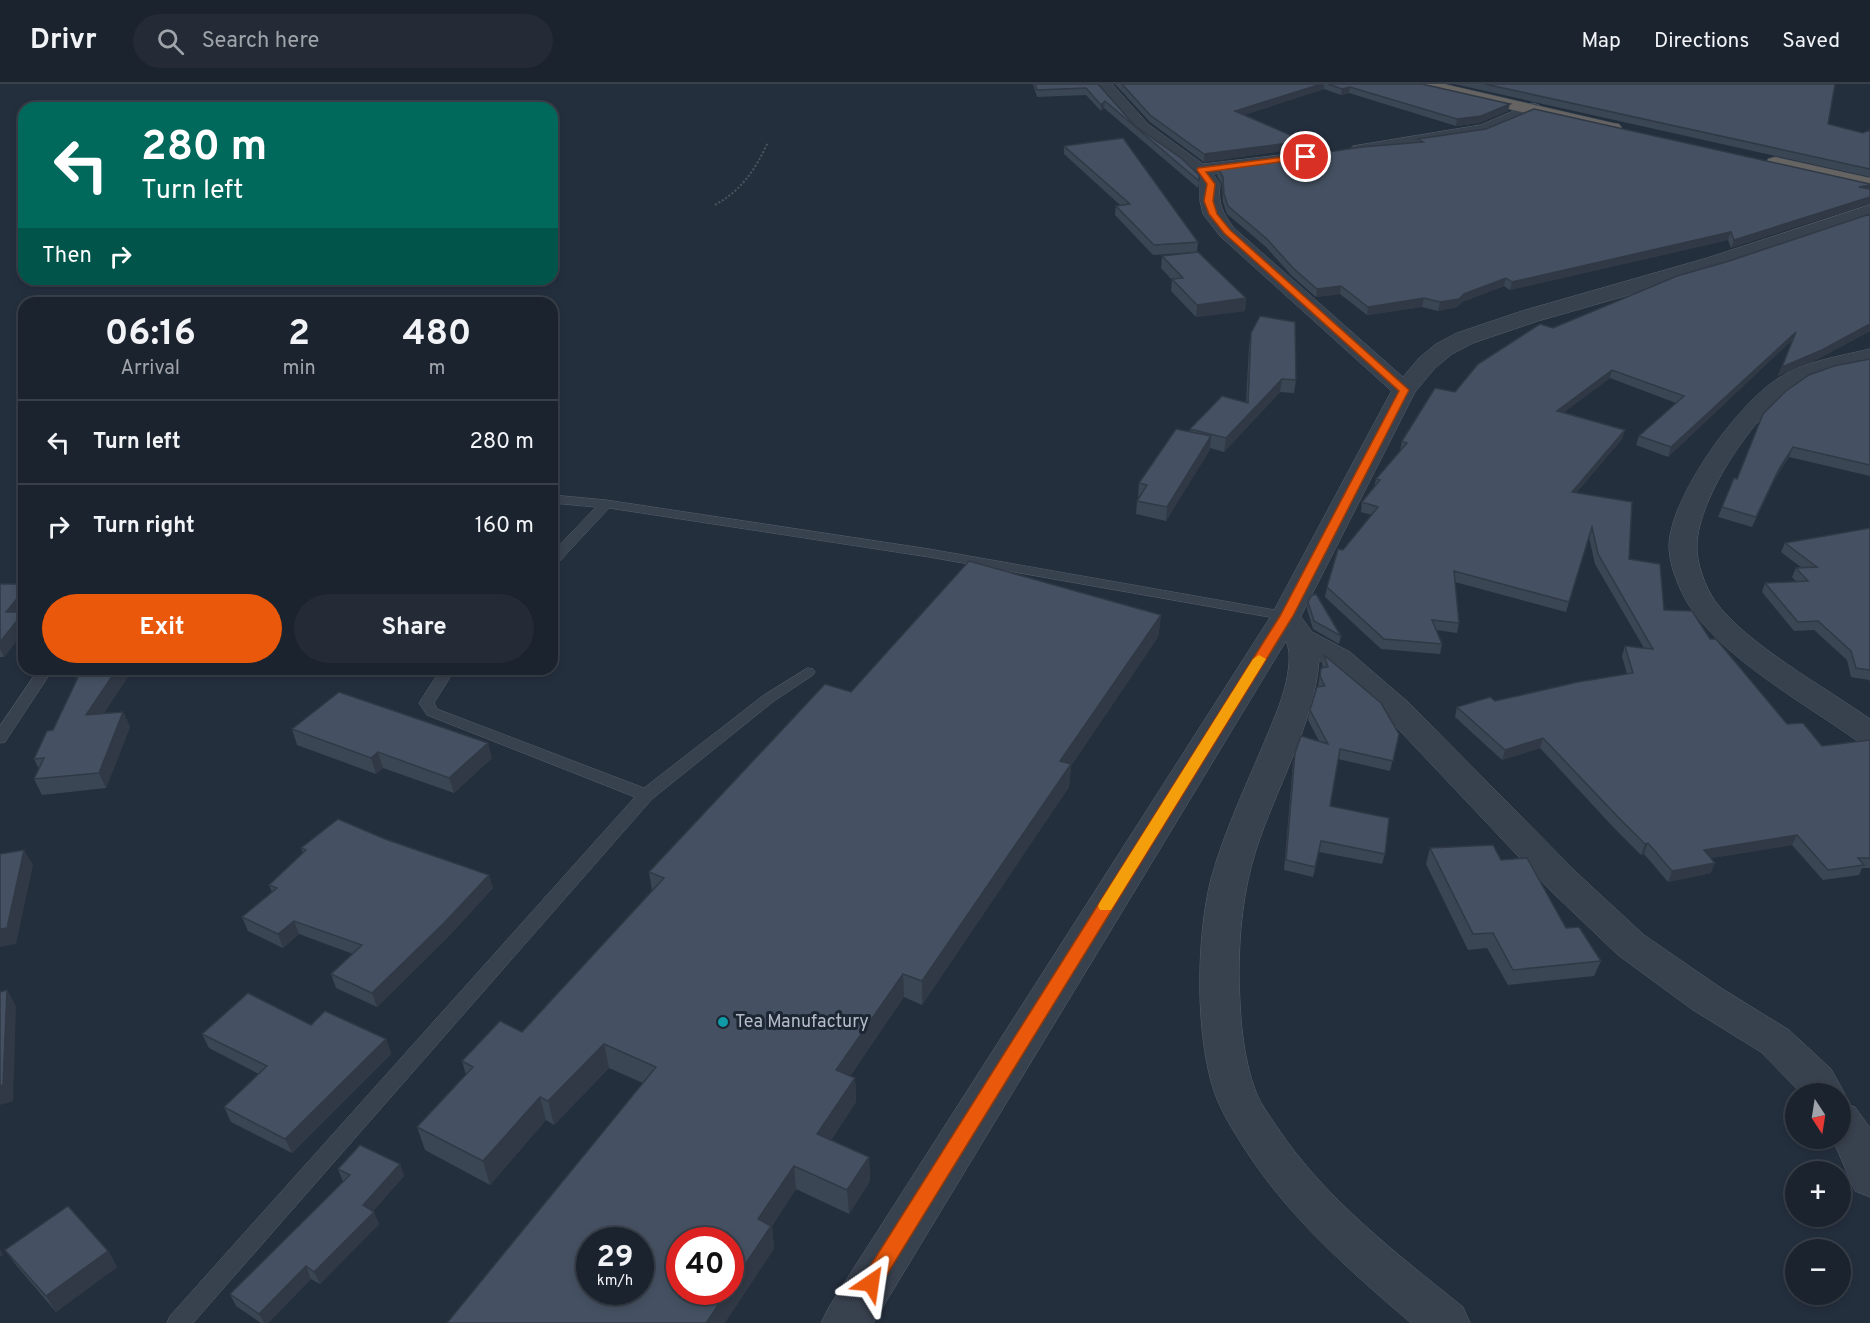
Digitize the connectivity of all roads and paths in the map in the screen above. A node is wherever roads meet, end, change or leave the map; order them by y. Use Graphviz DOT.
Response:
graph roads {
  1 [pos="1103,84"];
  2 [pos="1422,84"];
  3 [pos="1533,108"];
  4 [pos="1630,132"];
  5 [pos="768,142"];
  6 [pos="1344,152"];
  7 [pos="1298,158"];
  8 [pos="1758,160"];
  9 [pos="1201,170"];
  10 [pos="1870,184"];
  11 [pos="715,205"];
  12 [pos="1870,211"];
  13 [pos="1862,365"];
  14 [pos="1404,390"];
  15 [pos="558,500"];
  16 [pos="606,504"];
  17 [pos="558,555"];
  18 [pos="1294,627"];
  19 [pos="808,672"];
  20 [pos="42,675"];
  21 [pos="444,675"];
  22 [pos="1870,735"];
  23 [pos="0,738"];
  24 [pos="646,795"];
  25 [pos="1818,1083"];
  26 [pos="1851,1135"];
  27 [pos="1870,1178"];
  28 [pos="178,1323"];
  29 [pos="846,1323"];
  30 [pos="1446,1323"];
  1 -- 9 [label="street"];
  2 -- 3 [label="highway"];
  3 -- 4 [label="highway"];
  3 -- 6 [label="street"];
  5 -- 11 [label="path"];
  7 -- 9 [label="street"];
  8 -- 10 [label="highway"];
  9 -- 14 [label="street"];
  12 -- 14 [label="street"];
  13 -- 22 [label="street"];
  14 -- 18 [label="street"];
  15 -- 16 [label="lane"];
  16 -- 17 [label="lane"];
  16 -- 18 [label="lane"];
  18 -- 25 [label="street"];
  18 -- 29 [label="street"];
  18 -- 30 [label="street"];
  19 -- 24 [label="lane"];
  20 -- 23 [label="lane"];
  21 -- 24 [label="lane"];
  24 -- 28 [label="lane"];
  26 -- 27 [label="street"];
}
